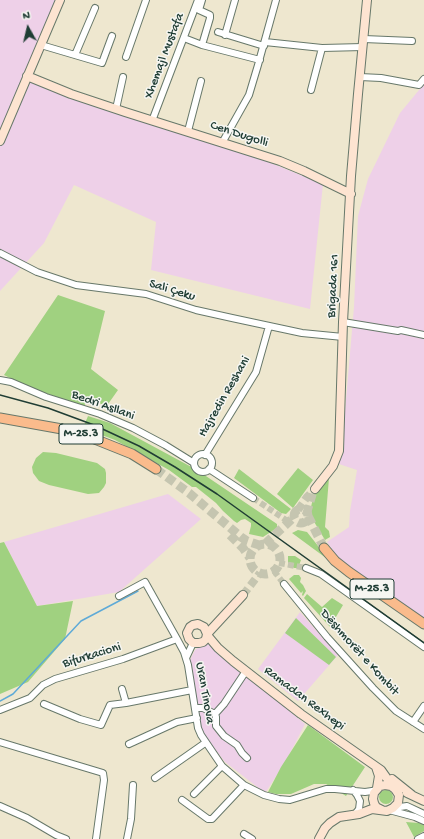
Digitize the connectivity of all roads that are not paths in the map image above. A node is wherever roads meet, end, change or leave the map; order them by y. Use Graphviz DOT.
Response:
graph roads {
  1 [pos="60,0"];
  2 [pos="146,0"];
  3 [pos="198,0"];
  4 [pos="202,0"];
  5 [pos="235,0"];
  6 [pos="276,0"];
  7 [pos="367,0"];
  8 [pos="95,8"];
  9 [pos="218,32"];
  10 [pos="224,35"];
  11 [pos="112,36"];
  12 [pos="184,38"];
  13 [pos="412,41"];
  14 [pos="363,43"];
  15 [pos="264,44"];
  16 [pos="41,45"];
  17 [pos="202,45"];
  18 [pos="322,48"];
  19 [pos="75,56"];
  20 [pos="126,57"];
  21 [pos="260,60"];
  22 [pos="27,76"];
  23 [pos="123,77"];
  24 [pos="360,77"];
  25 [pos="424,79"];
  26 [pos="202,82"];
  27 [pos="311,90"];
  28 [pos="116,109"];
  29 [pos="152,121"];
  30 [pos="188,131"];
  31 [pos="0,141"];
  32 [pos="222,143"];
  33 [pos="351,194"];
  34 [pos="0,253"];
  35 [pos="344,322"];
  36 [pos="269,326"];
  37 [pos="424,335"];
  38 [pos="343,337"];
  39 [pos="0,380"];
  40 [pos="0,418"];
  41 [pos="0,424"];
  42 [pos="205,455"];
  43 [pos="194,463"];
  44 [pos="209,469"];
  45 [pos="315,489"];
  46 [pos="253,498"];
  47 [pos="324,548"];
  48 [pos="306,568"];
  49 [pos="284,584"];
  50 [pos="243,595"];
  51 [pos="118,596"];
  52 [pos="424,624"];
  53 [pos="205,634"];
  54 [pos="190,638"];
  55 [pos="178,639"];
  56 [pos="424,647"];
  57 [pos="186,658"];
  58 [pos="246,670"];
  59 [pos="122,689"];
  60 [pos="192,690"];
  61 [pos="126,703"];
  62 [pos="44,704"];
  63 [pos="424,706"];
  64 [pos="195,708"];
  65 [pos="0,710"];
  66 [pos="215,714"];
  67 [pos="197,718"];
  68 [pos="413,722"];
  69 [pos="424,729"];
  70 [pos="0,742"];
  71 [pos="205,743"];
  72 [pos="129,744"];
  73 [pos="247,758"];
  74 [pos="222,766"];
  75 [pos="376,767"];
  76 [pos="384,774"];
  77 [pos="155,778"];
  78 [pos="134,785"];
  79 [pos="244,785"];
  80 [pos="376,789"];
  81 [pos="356,791"];
  82 [pos="396,791"];
  83 [pos="194,794"];
  84 [pos="412,794"];
  85 [pos="182,800"];
  86 [pos="373,800"];
  87 [pos="424,801"];
  88 [pos="0,806"];
  89 [pos="410,807"];
  90 [pos="388,809"];
  91 [pos="367,810"];
  92 [pos="355,814"];
  93 [pos="424,814"];
  94 [pos="424,821"];
  95 [pos="244,834"];
  96 [pos="424,836"];
  97 [pos="66,839"];
  98 [pos="96,839"];
  99 [pos="127,839"];
  100 [pos="252,839"];
  101 [pos="319,839"];
  102 [pos="418,839"];
  1 -- 16 [label="street"];
  2 -- 20 [label="street"];
  3 -- 12 [label="street, Xhemajl Mustafa"];
  4 -- 17 [label="street"];
  5 -- 10 [label="street"];
  6 -- 15 [label="street"];
  7 -- 14 [label="street, Brigada 161"];
  8 -- 19 [label="street"];
  9 -- 10 [label="street"];
  10 -- 15 [label="street"];
  11 -- 19 [label="street"];
  12 -- 17 [label="street"];
  12 -- 29 [label="street, Xhemajl Mustafa"];
  13 -- 14 [label="street"];
  14 -- 18 [label="street"];
  14 -- 24 [label="street, Brigada 161"];
  15 -- 18 [label="street"];
  15 -- 21 [label="street"];
  16 -- 19 [label="street"];
  16 -- 22 [label="street"];
  17 -- 21 [label="street"];
  18 -- 27 [label="street"];
  21 -- 32 [label="street"];
  22 -- 28 [label="street, Cen Dugolli"];
  22 -- 31 [label="street"];
  23 -- 28 [label="street"];
  24 -- 25 [label="street"];
  24 -- 33 [label="street, Brigada 161"];
  26 -- 30 [label="street"];
  28 -- 29 [label="street, Cen Dugolli"];
  29 -- 30 [label="street, Cen Dugolli"];
  30 -- 32 [label="street, Cen Dugolli"];
  32 -- 33 [label="street, Cen Dugolli"];
  33 -- 35 [label="street, Brigada 161"];
  34 -- 36 [label="street, Sali Çeku"];
  35 -- 37 [label="street"];
  35 -- 38 [label="street, Brigada 161"];
  36 -- 38 [label="street, Sali Çeku"];
  36 -- 42 [label="street, Hajredin Reshani"];
  38 -- 45 [label="street, Brigada 161"];
  39 -- 43 [label="street, Bedri Asllani"];
  40 -- 41 [label="main road, M-25.3"];
  42 -- 43 [label="street"];
  42 -- 44 [label="street"];
  43 -- 44 [label="street"];
  44 -- 46 [label="street"];
  47 -- 52 [label="main road, M-25.3"];
  48 -- 56 [label="street"];
  49 -- 68 [label="street, Dëshmorët e Kombit"];
  50 -- 53 [label="street"];
  51 -- 55 [label="street"];
  53 -- 54 [label="street"];
  53 -- 54 [label="street"];
  53 -- 58 [label="street, Ramadan Rexhepi"];
  54 -- 55 [label="street, Bifurkacioni"];
  54 -- 57 [label="street, Uran Tinova"];
  55 -- 57 [label="street"];
  55 -- 65 [label="street, Bifurkacioni"];
  57 -- 60 [label="street, Uran Tinova"];
  58 -- 66 [label="street"];
  58 -- 75 [label="street, Ramadan Rexhepi"];
  59 -- 61 [label="street"];
  60 -- 61 [label="street"];
  60 -- 64 [label="street, Uran Tinova"];
  61 -- 62 [label="street"];
  63 -- 68 [label="street"];
  64 -- 66 [label="street"];
  64 -- 67 [label="street, Uran Tinova"];
  66 -- 73 [label="street"];
  67 -- 71 [label="street, Uran Tinova"];
  67 -- 72 [label="street"];
  68 -- 69 [label="street, Dëshmorët e Kombit"];
  70 -- 98 [label="street"];
  71 -- 74 [label="street, Uran Tinova"];
  71 -- 77 [label="street"];
  74 -- 79 [label="street, Uran Tinova"];
  74 -- 83 [label="street"];
  75 -- 76 [label="street, Ramadan Rexhepi"];
  75 -- 80 [label="street"];
  76 -- 82 [label="street, Ramadan Rexhepi"];
  76 -- 84 [label="street"];
  78 -- 99 [label="street"];
  79 -- 81 [label="street, Uran Tinova"];
  79 -- 85 [label="street"];
  80 -- 81 [label="street, Uran Tinova"];
  80 -- 82 [label="street"];
  80 -- 86 [label="street"];
  81 -- 86 [label="street"];
  81 -- 92 [label="street"];
  82 -- 84 [label="street"];
  82 -- 89 [label="street"];
  82 -- 90 [label="street"];
  84 -- 87 [label="street"];
  86 -- 90 [label="street"];
  86 -- 91 [label="street"];
  88 -- 97 [label="street"];
  89 -- 90 [label="street"];
  89 -- 93 [label="street"];
  90 -- 91 [label="street"];
  90 -- 94 [label="street"];
  91 -- 92 [label="street"];
  92 -- 101 [label="street"];
  95 -- 100 [label="street"];
  96 -- 102 [label="street"];
}
